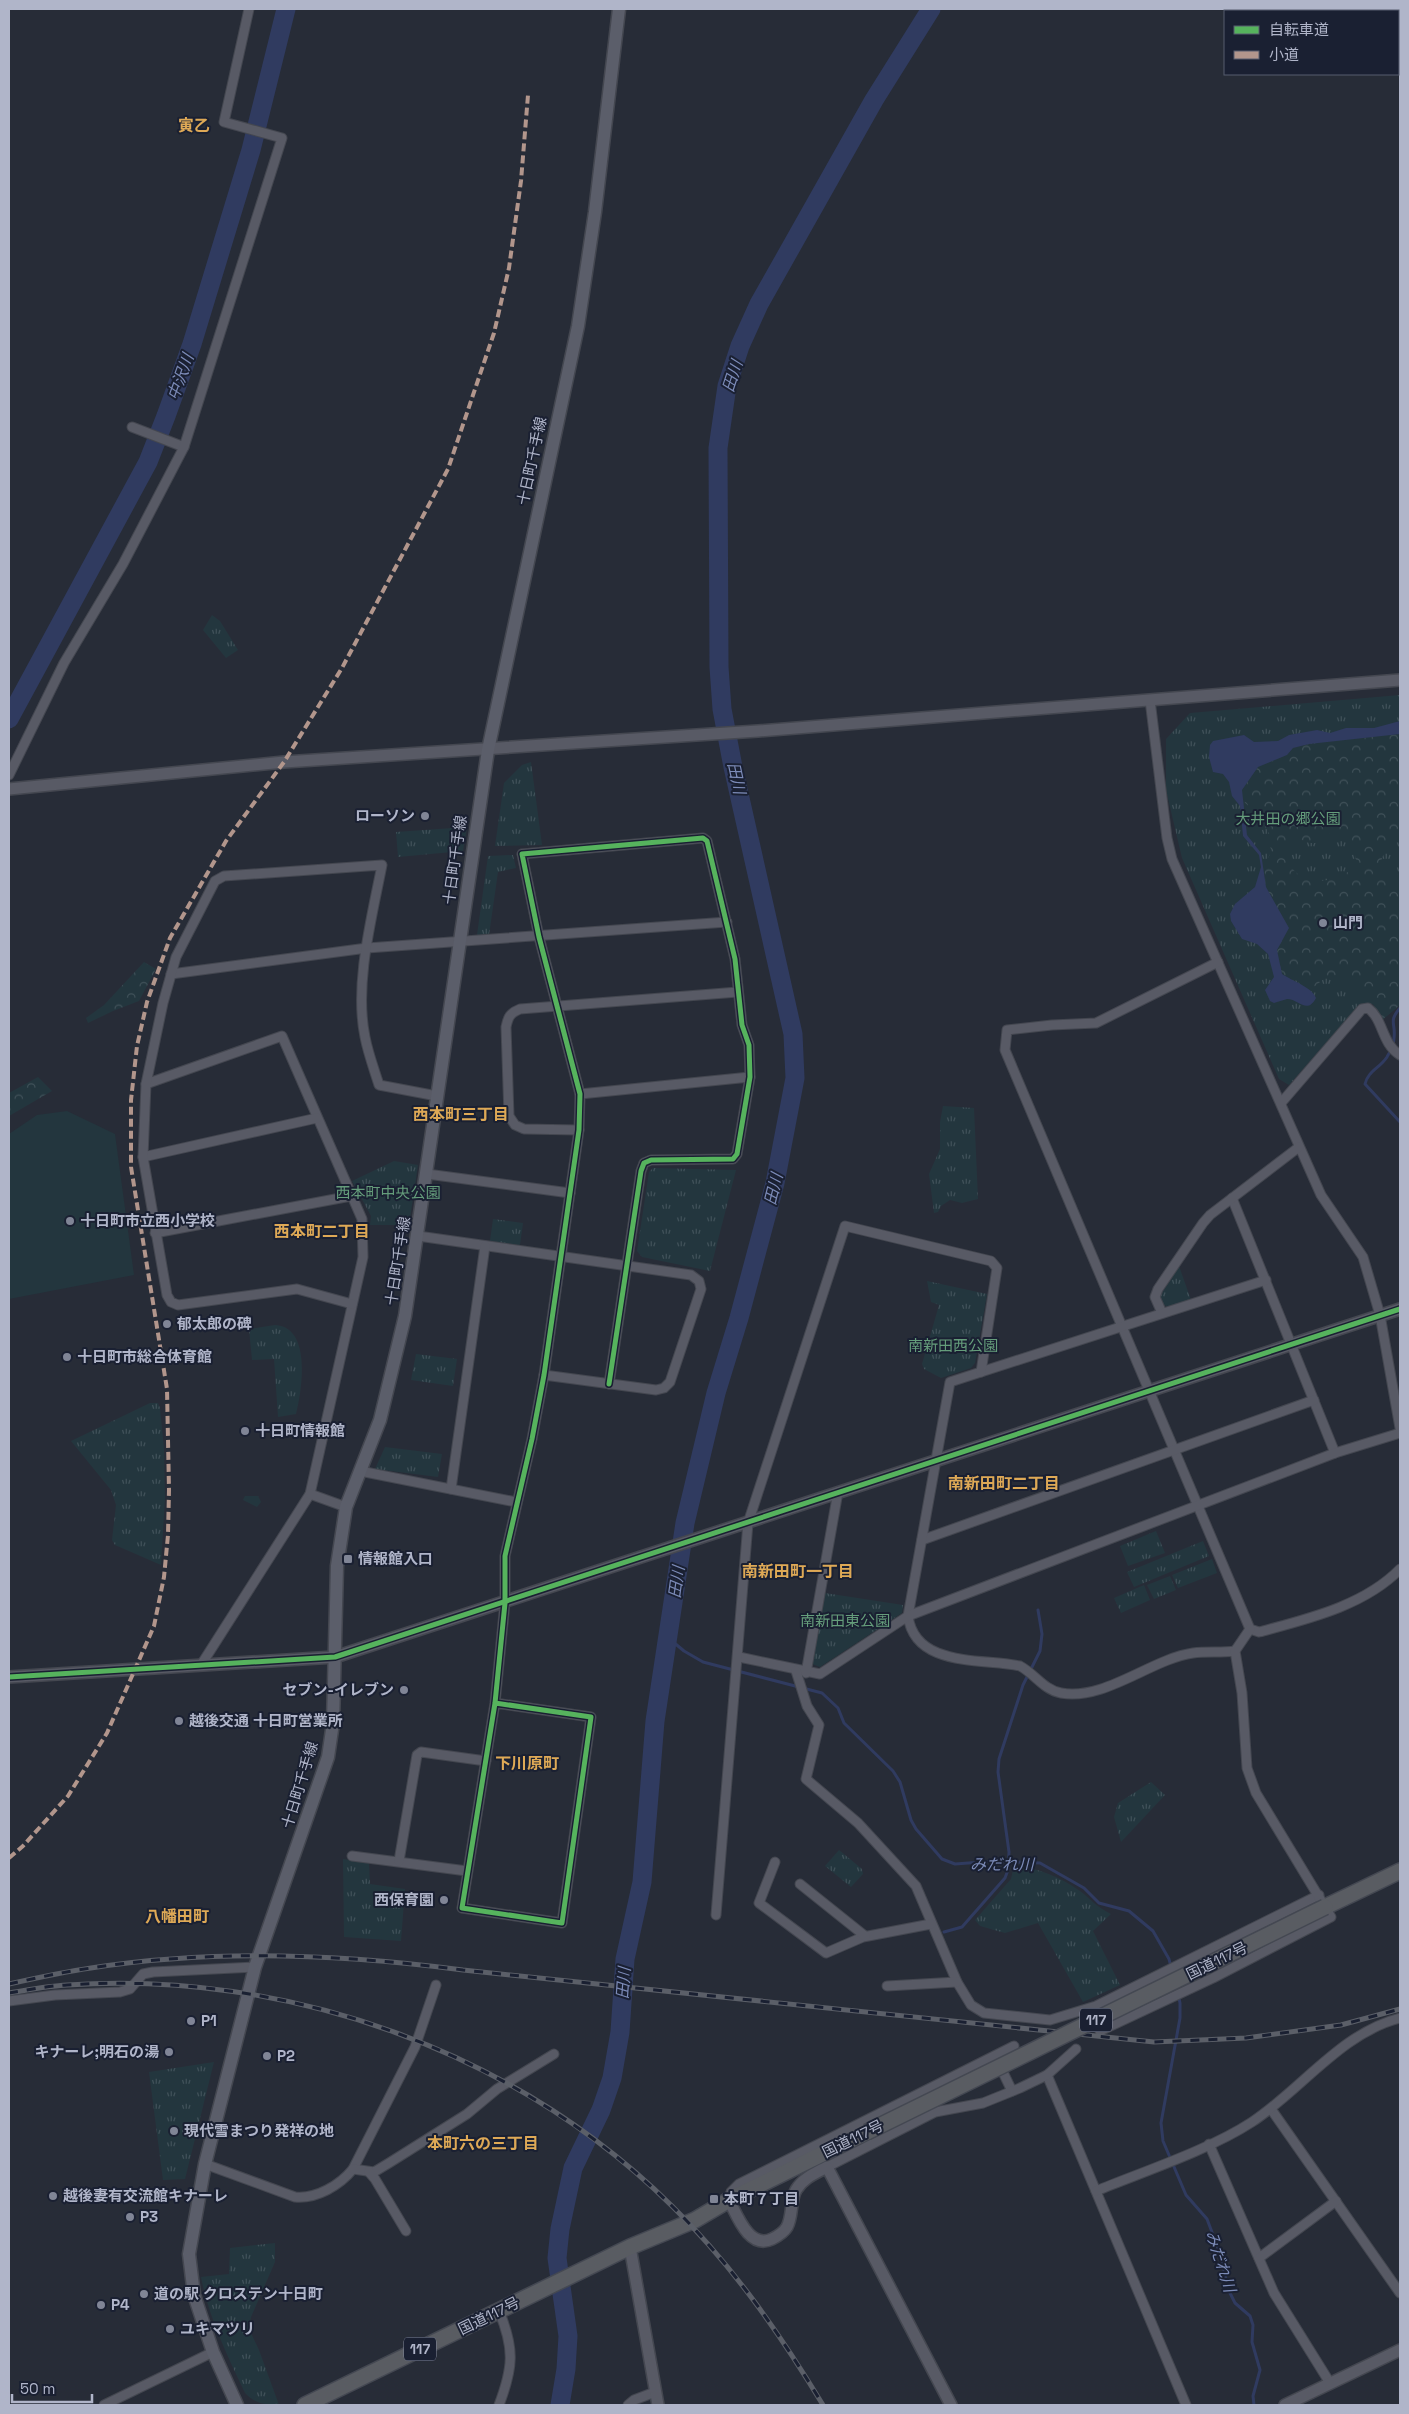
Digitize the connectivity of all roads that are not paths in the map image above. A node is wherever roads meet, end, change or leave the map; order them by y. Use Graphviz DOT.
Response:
graph roads {
  1 [pos="249,9"];
  2 [pos="619,9"];
  3 [pos="136,428"];
  4 [pos="181,445"];
  5 [pos="1400,680"];
  6 [pos="1150,700"];
  7 [pos="488,750"];
  8 [pos="9,775"];
  9 [pos="9,789"];
  10 [pos="727,922"];
  11 [pos="539,937"];
  12 [pos="460,943"];
  13 [pos="367,948"];
  14 [pos="1218,962"];
  15 [pos="171,974"];
  16 [pos="738,992"];
  17 [pos="558,1007"];
  18 [pos="1400,1055"];
  19 [pos="750,1077"];
  20 [pos="146,1084"];
  21 [pos="580,1094"];
  22 [pos="438,1096"];
  23 [pos="1281,1103"];
  24 [pos="317,1118"];
  25 [pos="579,1130"];
  26 [pos="1299,1148"];
  27 [pos="143,1157"];
  28 [pos="427,1174"];
  29 [pos="570,1194"];
  30 [pos="351,1196"];
  31 [pos="1232,1198"];
  32 [pos="155,1233"];
  33 [pos="418,1236"];
  34 [pos="485,1246"];
  35 [pos="560,1257"];
  36 [pos="627,1266"];
  37 [pos="1266,1280"];
  38 [pos="352,1304"];
  39 [pos="1400,1309"];
  40 [pos="1162,1313"];
  41 [pos="1380,1315"];
  42 [pos="1122,1326"];
  43 [pos="1292,1344"];
  44 [pos="981,1372"];
  45 [pos="544,1375"];
  46 [pos="609,1384"];
  47 [pos="1148,1390"];
  48 [pos="1314,1400"];
  49 [pos="1400,1428"];
  50 [pos="1400,1433"];
  51 [pos="1173,1451"];
  52 [pos="1335,1453"];
  53 [pos="936,1459"];
  54 [pos="360,1471"];
  55 [pos="450,1489"];
  56 [pos="838,1492"];
  57 [pos="310,1494"];
  58 [pos="516,1502"];
  59 [pos="346,1507"];
  60 [pos="1196,1508"];
  61 [pos="748,1523"];
  62 [pos="922,1540"];
  63 [pos="1400,1569"];
  64 [pos="505,1603"];
  65 [pos="908,1616"];
  66 [pos="1250,1629"];
  67 [pos="1236,1652"];
  68 [pos="335,1657"];
  69 [pos="739,1657"];
  70 [pos="201,1665"];
  71 [pos="800,1674"];
  72 [pos="9,1677"];
  73 [pos="495,1703"];
  74 [pos="486,1761"];
  75 [pos="352,1856"];
  76 [pos="398,1861"];
  77 [pos="774,1862"];
  78 [pos="467,1871"];
  79 [pos="1400,1871"];
  80 [pos="800,1884"];
  81 [pos="1322,1902"];
  82 [pos="716,1915"];
  83 [pos="931,1924"];
  84 [pos="865,1936"];
  85 [pos="255,1967"];
  86 [pos="957,1982"];
  87 [pos="1140,1984"];
  88 [pos="436,1985"];
  89 [pos="887,1986"];
  90 [pos="9,2001"];
  91 [pos="1152,2006"];
  92 [pos="1400,2018"];
  93 [pos="1100,2031"];
  94 [pos="1014,2046"];
  95 [pos="1076,2050"];
  96 [pos="554,2054"];
  97 [pos="994,2055"];
  98 [pos="1047,2075"];
  99 [pos="1012,2092"];
  100 [pos="1271,2109"];
  101 [pos="1209,2144"];
  102 [pos="205,2164"];
  103 [pos="827,2167"];
  104 [pos="354,2169"];
  105 [pos="369,2172"];
  106 [pos="1096,2192"];
  107 [pos="729,2200"];
  108 [pos="1336,2201"];
  109 [pos="406,2231"];
  110 [pos="630,2247"];
  111 [pos="1259,2258"];
  112 [pos="1400,2292"];
  113 [pos="499,2311"];
  114 [pos="1400,2350"];
  115 [pos="213,2352"];
  116 [pos="1330,2383"];
  117 [pos="656,2392"];
  118 [pos="104,2405"];
  119 [pos="237,2405"];
  120 [pos="305,2405"];
  121 [pos="499,2405"];
  122 [pos="628,2405"];
  123 [pos="658,2405"];
  124 [pos="951,2405"];
  125 [pos="1186,2405"];
  126 [pos="1285,2405"];
  1 -- 4 [label="street"];
  2 -- 7 [label="main road, 十日町千手線"];
  3 -- 4 [label="street"];
  4 -- 8 [label="street"];
  5 -- 6 [label="street"];
  6 -- 7 [label="street"];
  6 -- 14 [label="street"];
  7 -- 9 [label="street"];
  7 -- 12 [label="main road, 十日町千手線"];
  10 -- 11 [label="street"];
  10 -- 11 [label="street"];
  10 -- 16 [label="street"];
  11 -- 12 [label="street"];
  11 -- 17 [label="street"];
  12 -- 13 [label="street"];
  12 -- 22 [label="main road, 十日町千手線"];
  13 -- 15 [label="street"];
  13 -- 15 [label="street"];
  13 -- 22 [label="street"];
  14 -- 23 [label="street"];
  14 -- 42 [label="street"];
  15 -- 20 [label="street"];
  16 -- 17 [label="street"];
  16 -- 19 [label="street"];
  17 -- 21 [label="street"];
  17 -- 25 [label="street"];
  18 -- 23 [label="street"];
  19 -- 21 [label="street"];
  19 -- 36 [label="street"];
  20 -- 24 [label="street"];
  20 -- 27 [label="street"];
  21 -- 25 [label="street"];
  22 -- 28 [label="main road, 十日町千手線"];
  23 -- 26 [label="street"];
  24 -- 27 [label="street"];
  24 -- 30 [label="street"];
  25 -- 29 [label="street"];
  26 -- 31 [label="street"];
  26 -- 41 [label="street"];
  27 -- 32 [label="street"];
  28 -- 29 [label="street"];
  28 -- 33 [label="main road, 十日町千手線"];
  29 -- 35 [label="street"];
  30 -- 32 [label="street"];
  30 -- 38 [label="street"];
  31 -- 37 [label="street"];
  31 -- 40 [label="street"];
  32 -- 38 [label="street"];
  33 -- 34 [label="street"];
  33 -- 54 [label="main road, 十日町千手線"];
  34 -- 35 [label="street"];
  34 -- 55 [label="street"];
  35 -- 36 [label="street"];
  35 -- 45 [label="street"];
  36 -- 46 [label="street"];
  36 -- 46 [label="street"];
  37 -- 40 [label="street"];
  37 -- 43 [label="street"];
  38 -- 57 [label="street"];
  39 -- 41 [label="street"];
  40 -- 42 [label="street"];
  41 -- 43 [label="street"];
  41 -- 49 [label="street"];
  42 -- 44 [label="street"];
  42 -- 47 [label="street"];
  43 -- 47 [label="street"];
  43 -- 48 [label="street"];
  44 -- 53 [label="street"];
  44 -- 61 [label="street"];
  45 -- 46 [label="street"];
  45 -- 58 [label="street"];
  47 -- 51 [label="street"];
  47 -- 53 [label="street"];
  48 -- 51 [label="street"];
  48 -- 52 [label="street"];
  50 -- 52 [label="street"];
  51 -- 60 [label="street"];
  51 -- 62 [label="street"];
  52 -- 60 [label="street"];
  53 -- 56 [label="street"];
  53 -- 62 [label="street"];
  54 -- 55 [label="street"];
  54 -- 59 [label="main road, 十日町千手線"];
  55 -- 58 [label="street"];
  56 -- 61 [label="street"];
  56 -- 71 [label="street"];
  57 -- 59 [label="street"];
  57 -- 70 [label="street"];
  58 -- 64 [label="street"];
  59 -- 68 [label="main road, 十日町千手線"];
  60 -- 65 [label="street"];
  60 -- 66 [label="street"];
  61 -- 64 [label="street"];
  61 -- 69 [label="street"];
  62 -- 65 [label="street"];
  63 -- 66 [label="street"];
  64 -- 68 [label="street"];
  64 -- 73 [label="street"];
  65 -- 67 [label="street"];
  65 -- 71 [label="street"];
  66 -- 67 [label="street"];
  67 -- 81 [label="street"];
  68 -- 70 [label="street"];
  68 -- 85 [label="main road, 十日町千手線"];
  69 -- 71 [label="street"];
  69 -- 82 [label="street"];
  70 -- 72 [label="street"];
  71 -- 83 [label="street"];
  73 -- 74 [label="street"];
  73 -- 78 [label="street"];
  74 -- 76 [label="street"];
  74 -- 78 [label="street"];
  75 -- 76 [label="street"];
  76 -- 78 [label="street"];
  77 -- 84 [label="street"];
  79 -- 81 [label="highway, 国道117号 / 117"];
  80 -- 84 [label="street"];
  81 -- 87 [label="street"];
  81 -- 91 [label="street"];
  81 -- 107 [label="highway, 国道117号 / 117, bridge"];
  83 -- 84 [label="street"];
  83 -- 86 [label="street"];
  85 -- 90 [label="street"];
  85 -- 102 [label="main road, 十日町千手線"];
  86 -- 87 [label="street"];
  86 -- 89 [label="street"];
  87 -- 91 [label="street"];
  88 -- 104 [label="street"];
  91 -- 93 [label="street"];
  92 -- 100 [label="street"];
  94 -- 97 [label="street"];
  95 -- 98 [label="street"];
  96 -- 105 [label="street"];
  97 -- 99 [label="street"];
  97 -- 107 [label="street"];
  98 -- 99 [label="street"];
  98 -- 106 [label="street"];
  99 -- 103 [label="street"];
  100 -- 101 [label="street"];
  100 -- 108 [label="street"];
  101 -- 106 [label="street"];
  101 -- 111 [label="street"];
  102 -- 104 [label="street"];
  102 -- 115 [label="main road, 十日町千手線"];
  103 -- 107 [label="street"];
  103 -- 124 [label="street"];
  104 -- 105 [label="street"];
  105 -- 109 [label="street"];
  106 -- 125 [label="street"];
  107 -- 110 [label="highway, 国道117号 / 117"];
  108 -- 111 [label="street"];
  108 -- 112 [label="street"];
  110 -- 113 [label="highway, 国道117号 / 117"];
  110 -- 117 [label="street"];
  111 -- 116 [label="street"];
  113 -- 120 [label="highway, 国道117号 / 117"];
  113 -- 121 [label="street"];
  114 -- 116 [label="street"];
  115 -- 118 [label="street"];
  115 -- 119 [label="main road, 十日町千手線"];
  116 -- 126 [label="street"];
  117 -- 122 [label="street"];
  117 -- 123 [label="street"];
}
